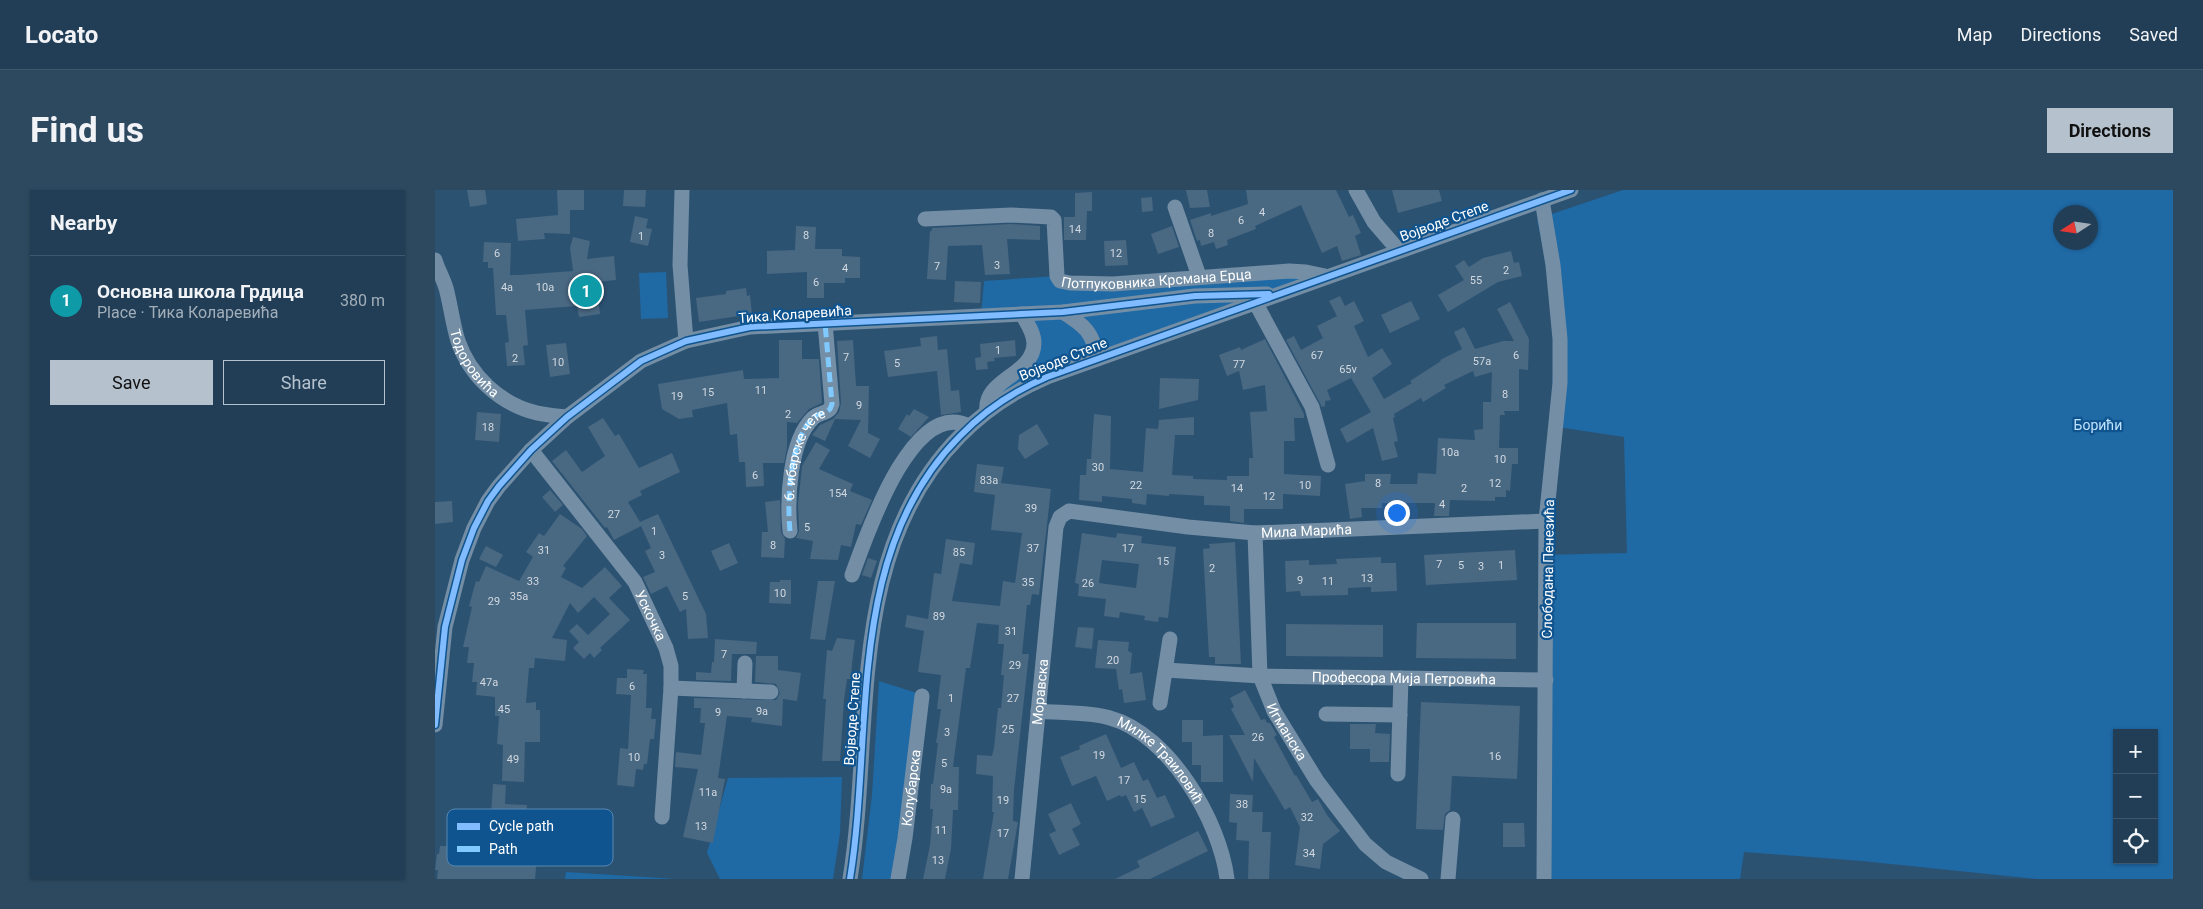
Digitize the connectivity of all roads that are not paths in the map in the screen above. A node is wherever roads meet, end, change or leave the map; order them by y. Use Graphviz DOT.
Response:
graph roads {
  1 [pos="682,190"];
  2 [pos="1355,190"];
  3 [pos="1571,190"];
  4 [pos="1541,200"];
  5 [pos="1175,207"];
  6 [pos="925,218"];
  7 [pos="1399,251"];
  8 [pos="436,268"];
  9 [pos="1199,276"];
  10 [pos="1325,276"];
  11 [pos="1274,295"];
  12 [pos="1255,302"];
  13 [pos="1063,312"];
  14 [pos="1022,314"];
  15 [pos="825,323"];
  16 [pos="686,342"];
  17 [pos="1097,358"];
  18 [pos="987,411"];
  19 [pos="567,417"];
  20 [pos="969,426"];
  21 [pos="531,450"];
  22 [pos="1328,465"];
  23 [pos="1069,511"];
  24 [pos="1546,521"];
  25 [pos="790,531"];
  26 [pos="1255,533"];
  27 [pos="852,575"];
  28 [pos="1170,639"];
  29 [pos="745,663"];
  30 [pos="1166,670"];
  31 [pos="1260,676"];
  32 [pos="1401,678"];
  33 [pos="1546,680"];
  34 [pos="671,688"];
  35 [pos="744,691"];
  36 [pos="771,692"];
  37 [pos="922,696"];
  38 [pos="1160,703"];
  39 [pos="1038,711"];
  40 [pos="1326,714"];
  41 [pos="1400,715"];
  42 [pos="435,725"];
  43 [pos="1398,774"];
  44 [pos="662,817"];
  45 [pos="1453,819"];
  46 [pos="850,879"];
  47 [pos="898,879"];
  48 [pos="1022,879"];
  49 [pos="1227,879"];
  50 [pos="1421,879"];
  51 [pos="1448,879"];
  52 [pos="1544,879"];
  1 -- 16 [label="street"];
  2 -- 7 [label="street"];
  3 -- 4 [label="street, Војводе Степе"];
  4 -- 7 [label="street, Војводе Степе"];
  4 -- 24 [label="street, Слободана Пенезића"];
  5 -- 9 [label="street"];
  6 -- 9 [label="street, Потпуковника Крсмана Ерца"];
  7 -- 10 [label="street, Војводе Степе"];
  8 -- 19 [label="street, Тодоровића"];
  9 -- 10 [label="street, Потпуковника Крсмана Ерца"];
  10 -- 11 [label="street, Војводе Степе"];
  11 -- 12 [label="street, Војводе Степе"];
  11 -- 13 [label="street, Тика Коларевића"];
  12 -- 17 [label="street, Војводе Степе"];
  12 -- 22 [label="street"];
  13 -- 14 [label="street, Тика Коларевића"];
  13 -- 17 [label="street"];
  14 -- 15 [label="street, Тика Коларевића"];
  14 -- 18 [label="street"];
  15 -- 16 [label="street, Тика Коларевића"];
  15 -- 25 [label="street, 6. ибарске чете"];
  16 -- 19 [label="street, Тика Коларевића"];
  17 -- 18 [label="street, Војводе Степе"];
  18 -- 20 [label="street, Војводе Степе"];
  19 -- 21 [label="street, Тика Коларевића"];
  20 -- 27 [label="street"];
  20 -- 46 [label="street, Војводе Степе"];
  21 -- 34 [label="street, Ускочка"];
  21 -- 42 [label="street, Тика Коларевића"];
  23 -- 26 [label="street, Мила Марића"];
  23 -- 39 [label="street, Моравска"];
  24 -- 26 [label="street, Мила Марића"];
  24 -- 33 [label="street, Слободана Пенезића"];
  26 -- 31 [label="street, Игманска"];
  28 -- 30 [label="street"];
  29 -- 35 [label="street"];
  30 -- 31 [label="street, Професора Мија Петровића"];
  30 -- 38 [label="street"];
  31 -- 32 [label="street, Професора Мија Петровића"];
  31 -- 50 [label="street, Игманска"];
  32 -- 33 [label="street, Професора Мија Петровића"];
  32 -- 41 [label="street"];
  33 -- 52 [label="street, Слободана Пенезића"];
  34 -- 35 [label="street"];
  34 -- 44 [label="street, Ускочка"];
  35 -- 36 [label="street"];
  37 -- 47 [label="street, Колубарска"];
  39 -- 48 [label="street, Моравска"];
  39 -- 49 [label="street, Милке Траиловић"];
  40 -- 41 [label="street"];
  41 -- 43 [label="street"];
  45 -- 51 [label="street"];
}
